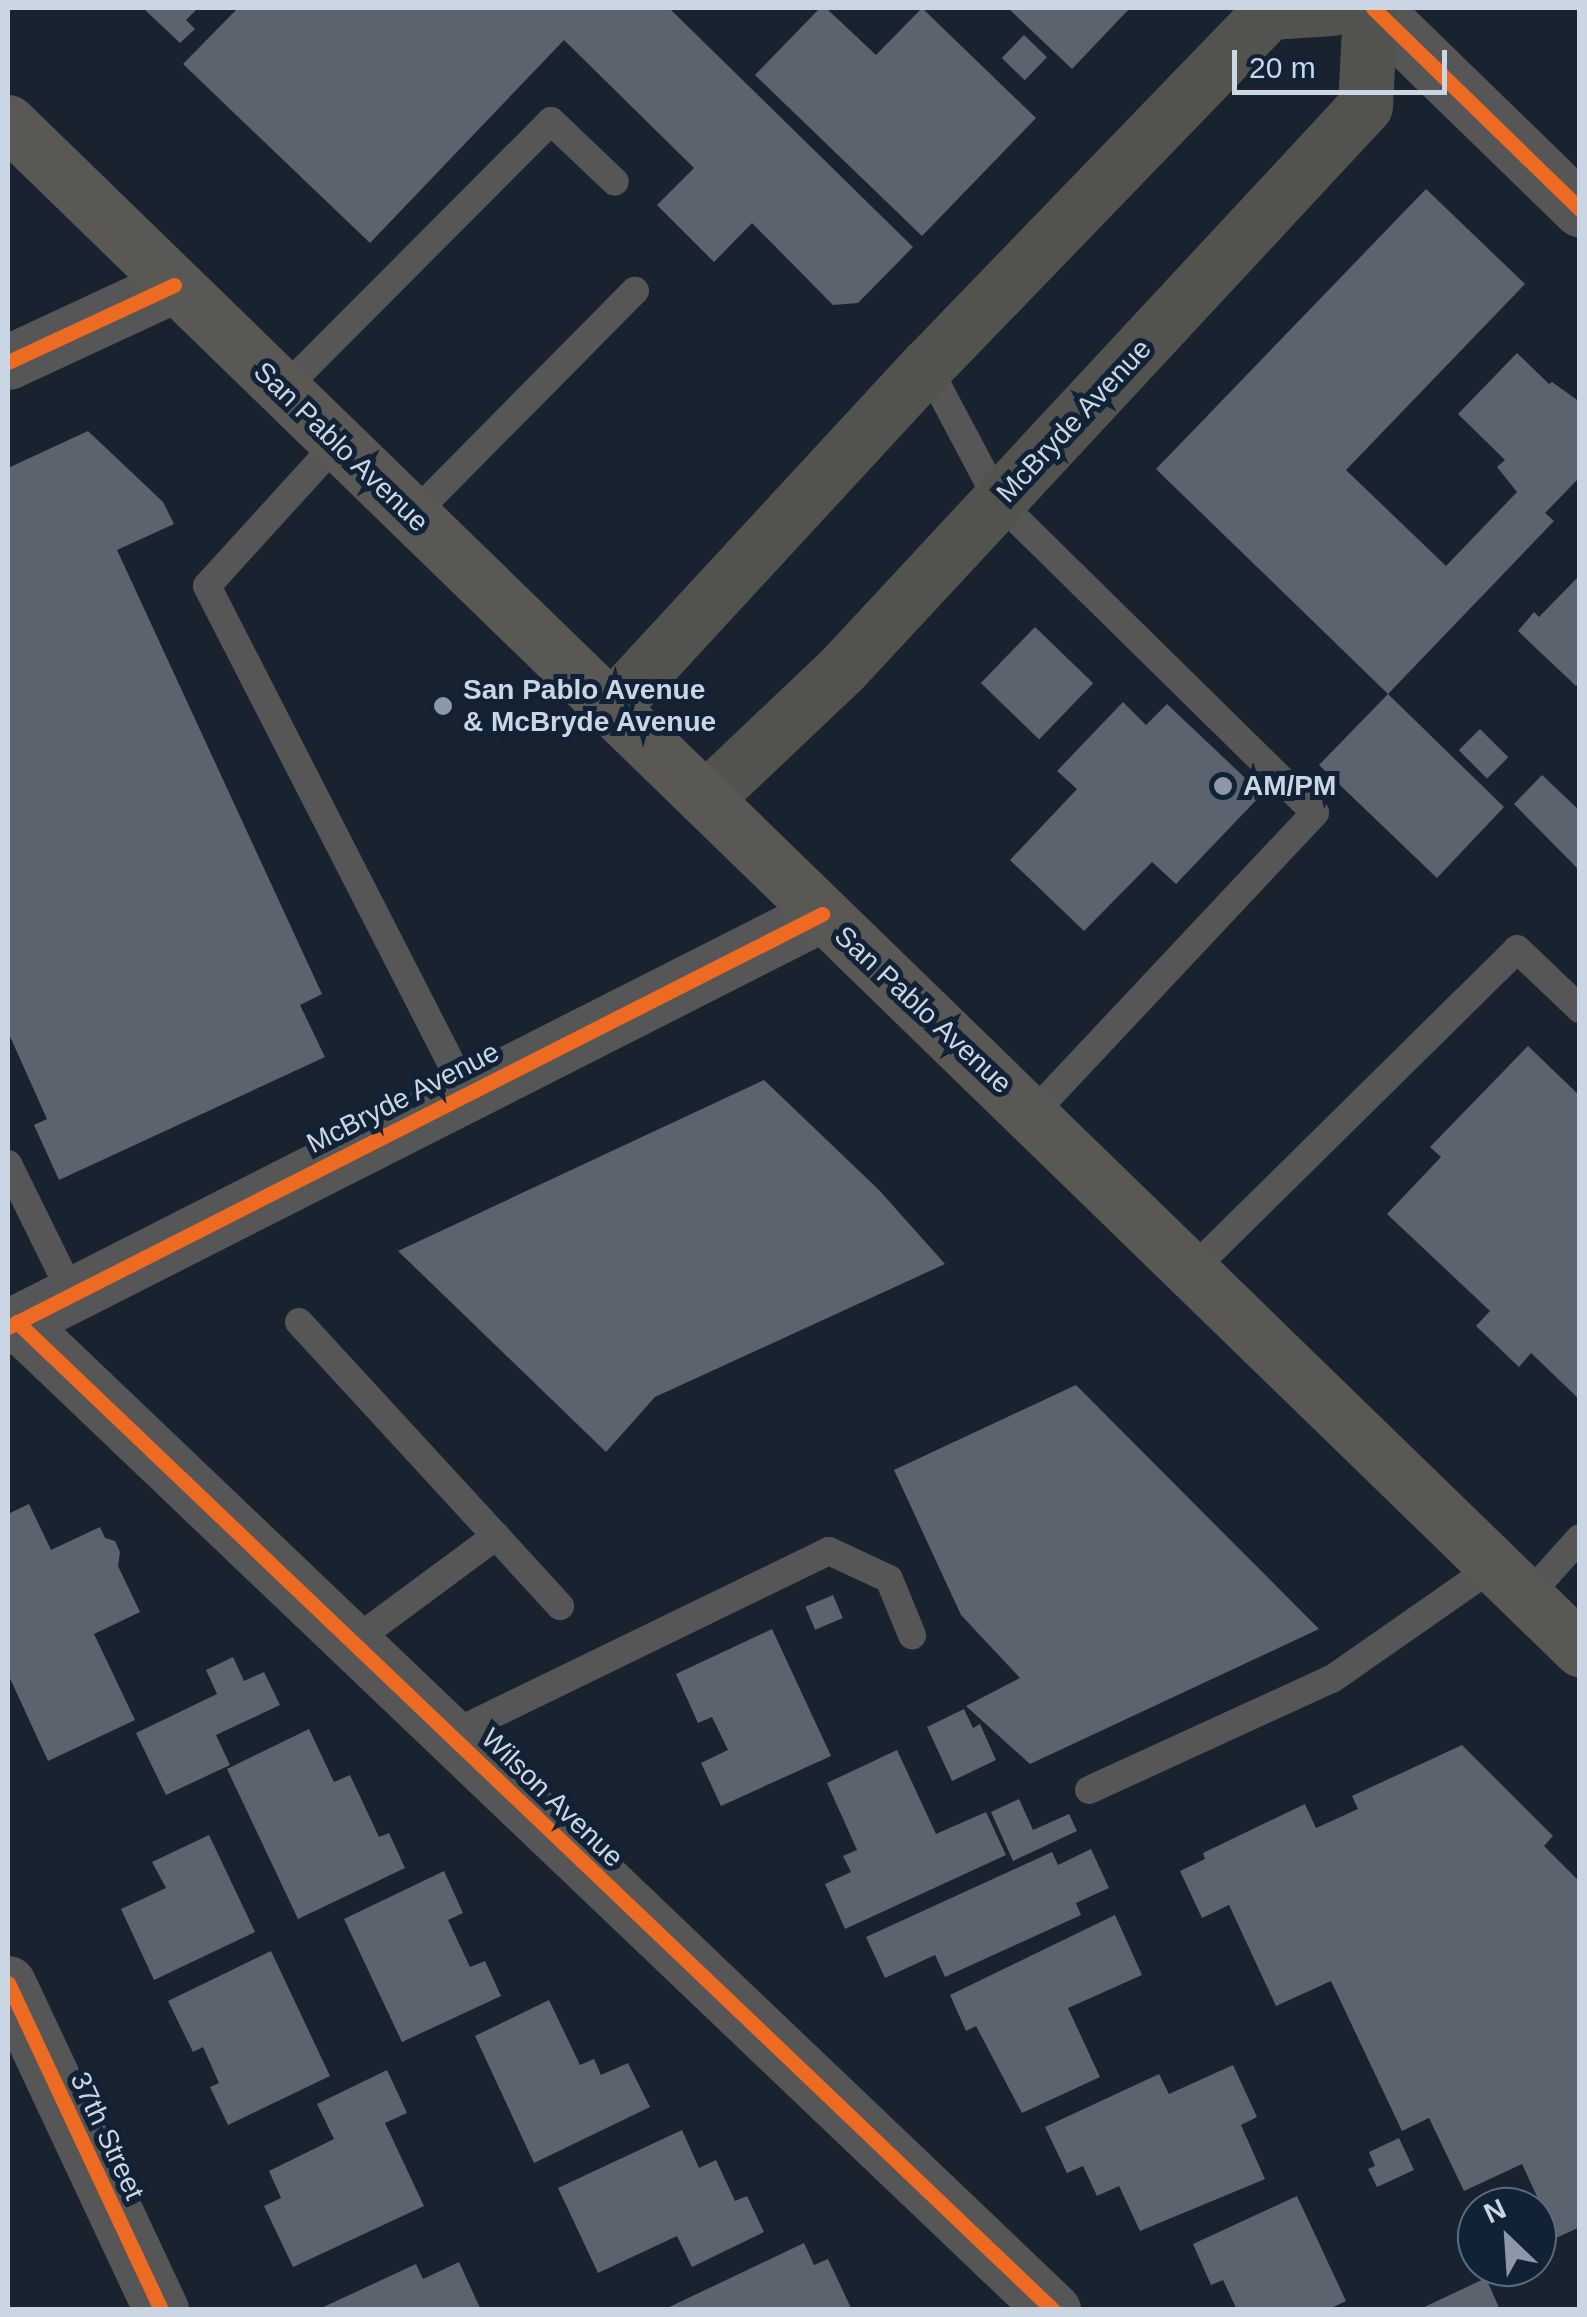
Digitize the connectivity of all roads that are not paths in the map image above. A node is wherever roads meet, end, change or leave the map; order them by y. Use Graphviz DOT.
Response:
graph roads {
  1 [pos="1332,8"];
  2 [pos="1371,8"];
  3 [pos="8,122"];
  4 [pos="615,182"];
  5 [pos="1580,208"];
  6 [pos="174,285"];
  7 [pos="635,291"];
  8 [pos="8,362"];
  9 [pos="927,366"];
  10 [pos="282,391"];
  11 [pos="337,443"];
  12 [pos="999,502"];
  13 [pos="412,516"];
  14 [pos="612,708"];
  15 [pos="706,798"];
  16 [pos="822,914"];
  17 [pos="1580,1009"];
  18 [pos="467,1094"];
  19 [pos="1033,1113"];
  20 [pos="8,1164"];
  21 [pos="1192,1269"];
  22 [pos="72,1294"];
  23 [pos="299,1322"];
  24 [pos="12,1325"];
  25 [pos="496,1536"];
  26 [pos="1580,1538"];
  27 [pos="1511,1582"];
  28 [pos="560,1606"];
  29 [pos="912,1636"];
  30 [pos="353,1642"];
  31 [pos="1580,1649"];
  32 [pos="450,1735"];
  33 [pos="1089,1790"];
  34 [pos="8,1983"];
  35 [pos="161,2310"];
  36 [pos="1053,2310"];
  1 -- 9 [label="main road"];
  2 -- 5 [label="street"];
  2 -- 12 [label="main road, McBryde Avenue"];
  3 -- 6 [label="main road, San Pablo Avenue"];
  4 -- 10 [label="lane"];
  6 -- 8 [label="street"];
  6 -- 10 [label="main road, San Pablo Avenue"];
  7 -- 13 [label="lane"];
  9 -- 12 [label="lane"];
  9 -- 14 [label="main road"];
  10 -- 11 [label="main road, San Pablo Avenue"];
  11 -- 13 [label="main road, San Pablo Avenue"];
  11 -- 18 [label="lane"];
  12 -- 15 [label="main road, McBryde Avenue"];
  12 -- 19 [label="lane"];
  13 -- 14 [label="main road, San Pablo Avenue"];
  14 -- 15 [label="main road, San Pablo Avenue"];
  15 -- 16 [label="main road, San Pablo Avenue"];
  16 -- 18 [label="street, McBryde Avenue"];
  16 -- 19 [label="main road, San Pablo Avenue"];
  17 -- 21 [label="lane"];
  18 -- 22 [label="street, McBryde Avenue"];
  19 -- 21 [label="main road, San Pablo Avenue"];
  20 -- 22 [label="lane"];
  21 -- 27 [label="main road, San Pablo Avenue"];
  22 -- 24 [label="street, McBryde Avenue"];
  23 -- 25 [label="lane"];
  24 -- 30 [label="street, Wilson Avenue"];
  25 -- 28 [label="lane"];
  25 -- 30 [label="lane"];
  26 -- 27 [label="lane"];
  27 -- 31 [label="main road, San Pablo Avenue"];
  27 -- 33 [label="lane"];
  29 -- 32 [label="lane"];
  30 -- 32 [label="street, Wilson Avenue"];
  32 -- 36 [label="street, Wilson Avenue"];
  34 -- 35 [label="street, 37th Street"];
}
